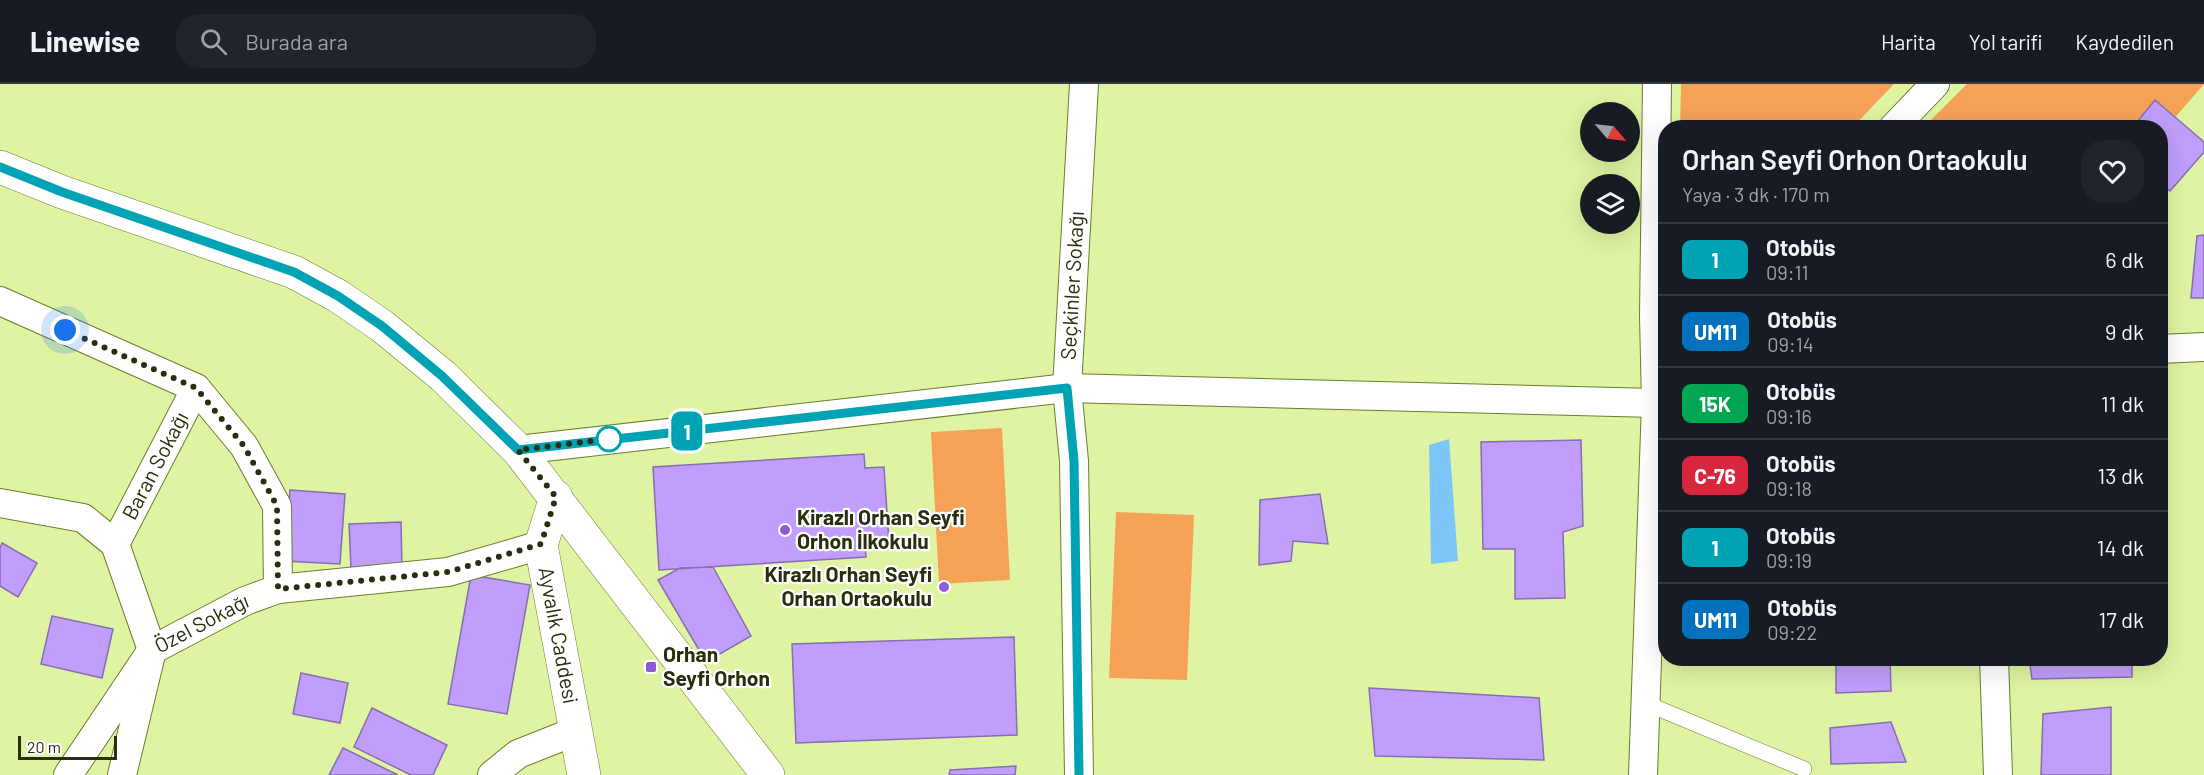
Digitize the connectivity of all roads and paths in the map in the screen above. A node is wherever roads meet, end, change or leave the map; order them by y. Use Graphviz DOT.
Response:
graph roads {
  1 [pos="1084,84"];
  2 [pos="1657,84"];
  3 [pos="1935,84"];
  4 [pos="1901,120"];
  5 [pos="1658,161"];
  6 [pos="0,167"];
  7 [pos="0,302"];
  8 [pos="2204,346"];
  9 [pos="2168,348"];
  10 [pos="196,388"];
  11 [pos="1067,388"];
  12 [pos="1658,402"];
  13 [pos="518,450"];
  14 [pos="1658,458"];
  15 [pos="556,497"];
  16 [pos="0,503"];
  17 [pos="115,544"];
  18 [pos="541,544"];
  19 [pos="278,589"];
  20 [pos="152,650"];
  21 [pos="1994,666"];
  22 [pos="1645,703"];
  23 [pos="576,731"];
  24 [pos="1804,769"];
  25 [pos="68,775"];
  26 [pos="122,775"];
  27 [pos="492,775"];
  28 [pos="584,775"];
  29 [pos="768,775"];
  30 [pos="1079,775"];
  31 [pos="1642,775"];
  32 [pos="1998,775"];
  1 -- 11 [label="street, Seçkinler Sokağı"];
  2 -- 5 [label="street"];
  3 -- 4 [label="street"];
  6 -- 13 [label="street"];
  7 -- 10 [label="street"];
  8 -- 9 [label="street"];
  10 -- 17 [label="street, Baran Sokağı"];
  10 -- 19 [label="street"];
  11 -- 12 [label="street"];
  11 -- 13 [label="street"];
  11 -- 30 [label="street, Seçkinler Sokağı"];
  13 -- 15 [label="street"];
  14 -- 22 [label="street"];
  15 -- 18 [label="street, Ayvalık Caddesi"];
  15 -- 29 [label="street"];
  16 -- 17 [label="street"];
  17 -- 20 [label="street"];
  18 -- 19 [label="street, Özel Sokağı"];
  18 -- 23 [label="street, Ayvalık Caddesi"];
  19 -- 20 [label="street, Özel Sokağı"];
  20 -- 25 [label="street, Özel Sokağı"];
  20 -- 26 [label="street"];
  21 -- 32 [label="street"];
  22 -- 24 [label="lane"];
  22 -- 31 [label="street"];
  23 -- 27 [label="street"];
  23 -- 28 [label="street, Ayvalık Caddesi"];
}
